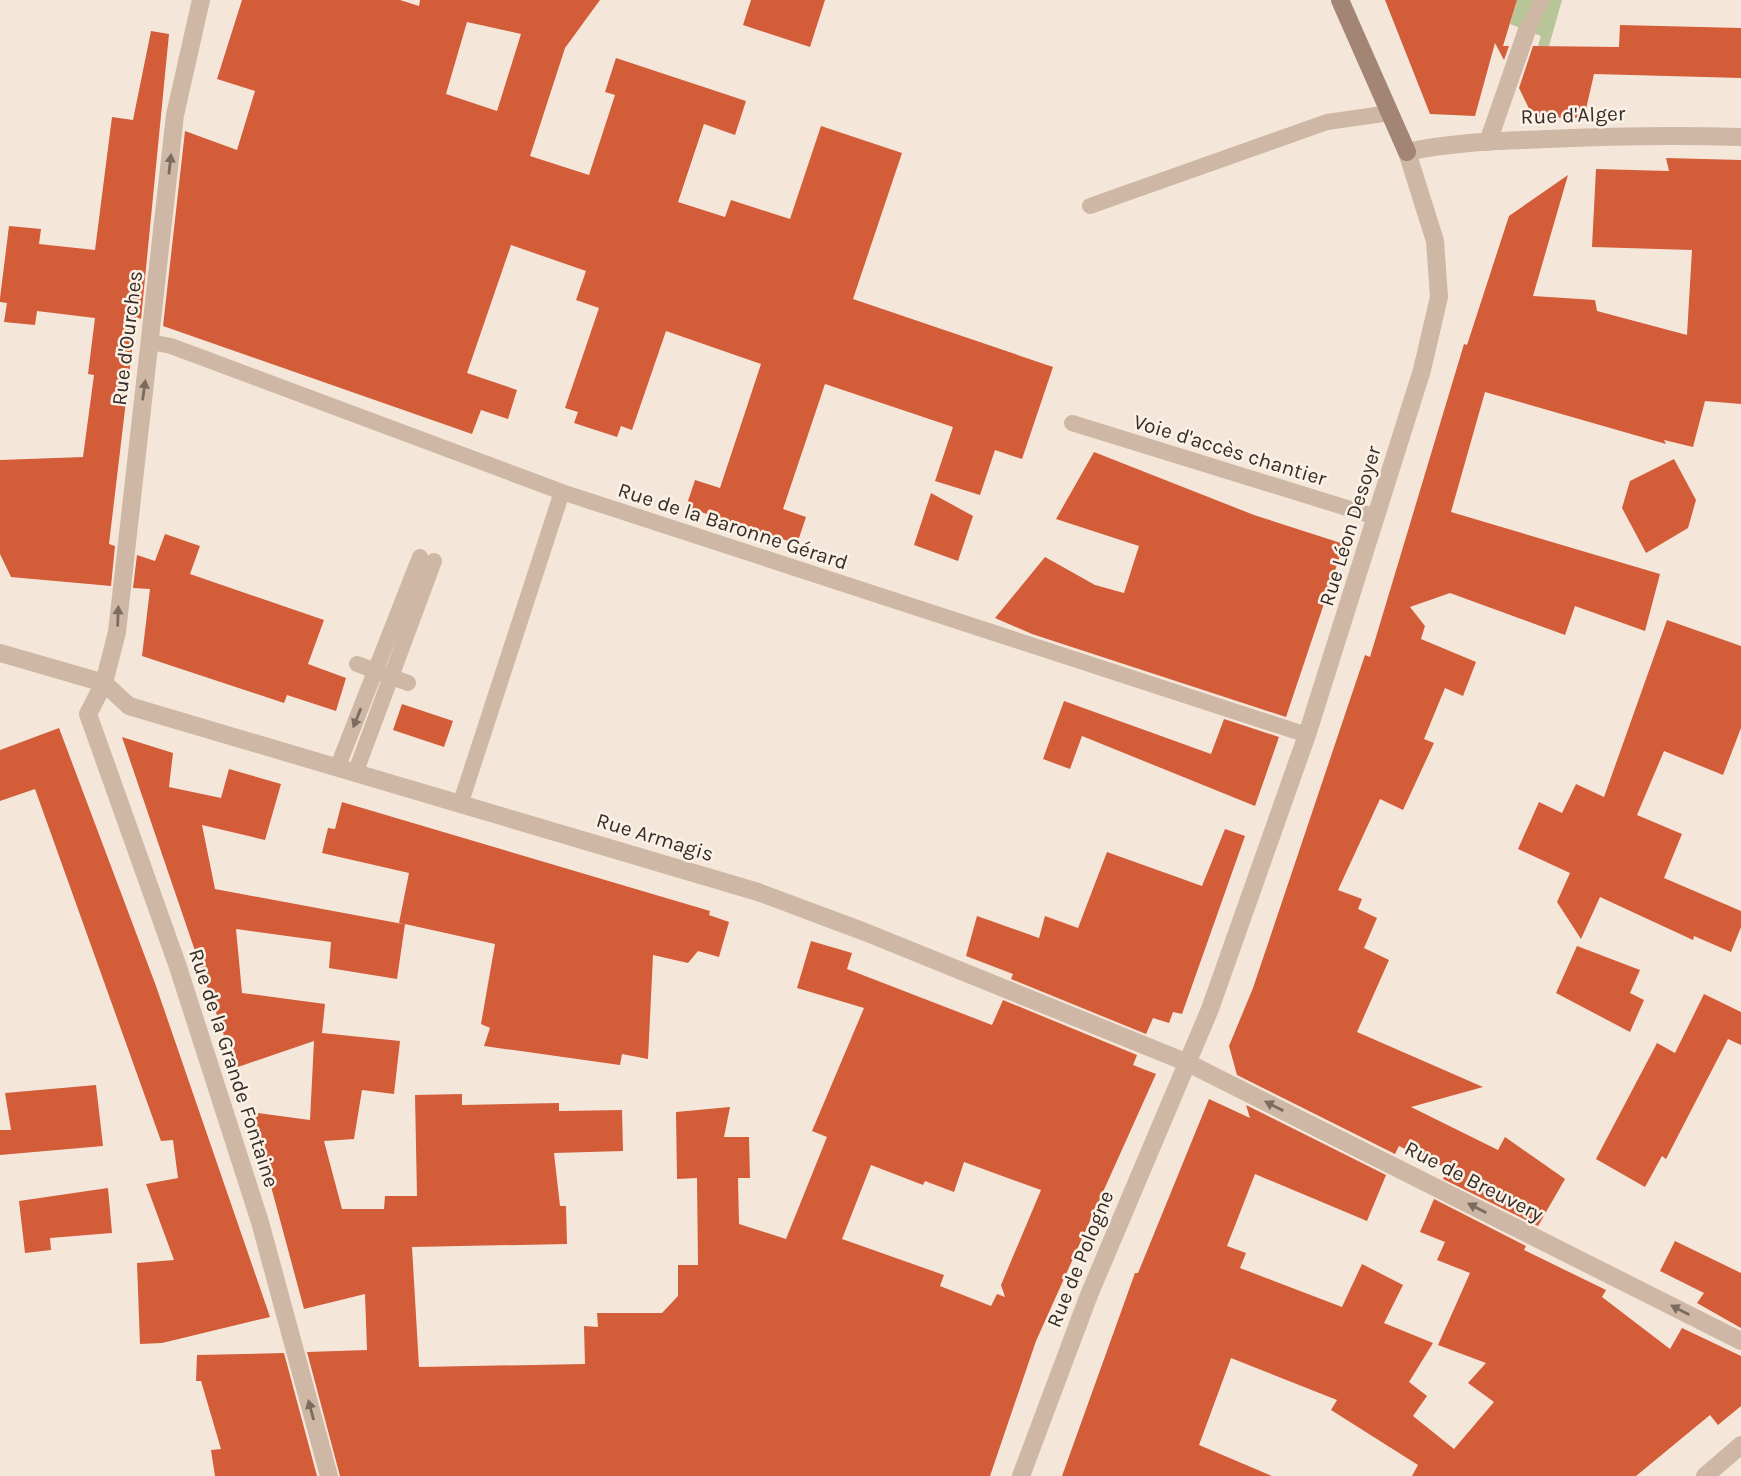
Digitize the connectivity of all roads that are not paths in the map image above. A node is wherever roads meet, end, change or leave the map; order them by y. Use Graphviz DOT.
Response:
graph roads {
  1 [pos="201,0"];
  2 [pos="1340,0"];
  3 [pos="1542,0"];
  4 [pos="1527,30"];
  5 [pos="1390,113"];
  6 [pos="1741,137"];
  7 [pos="1488,142"];
  8 [pos="1408,152"];
  9 [pos="1090,206"];
  10 [pos="150,342"];
  11 [pos="1072,424"];
  12 [pos="562,492"];
  13 [pos="1376,517"];
  14 [pos="0,653"];
  15 [pos="357,664"];
  16 [pos="376,671"];
  17 [pos="400,680"];
  18 [pos="104,683"];
  19 [pos="1307,735"];
  20 [pos="338,766"];
  21 [pos="356,771"];
  22 [pos="461,802"];
  23 [pos="1188,1063"];
  24 [pos="1741,1341"];
  25 [pos="1741,1445"];
  26 [pos="329,1476"];
  27 [pos="1021,1476"];
  28 [pos="1705,1476"];
  10 -- 1 [label="street, Rue d'Ourches, one-way"];
  2 -- 5 [label="street, Rue Léon Desoyer"];
  3 -- 4 [label="lane"];
  4 -- 7 [label="street"];
  5 -- 8 [label="street, Rue Léon Desoyer"];
  5 -- 9 [label="lane"];
  6 -- 7 [label="street, Rue d'Alger"];
  7 -- 8 [label="street, Rue d'Alger"];
  8 -- 13 [label="street, Rue Léon Desoyer"];
  10 -- 12 [label="lane, Rue de la Baronne Gérard"];
  18 -- 10 [label="street, Rue d'Ourches, one-way"];
  11 -- 13 [label="lane, Voie d'accès chantier"];
  12 -- 19 [label="lane, Rue de la Baronne Gérard"];
  12 -- 22 [label="lane"];
  13 -- 19 [label="street, Rue Léon Desoyer"];
  14 -- 18 [label="street"];
  15 -- 16 [label="lane"];
  16 -- 17 [label="lane"];
  16 -- 17 [label="lane"];
  16 -- 20 [label="lane, one-way"];
  17 -- 21 [label="lane"];
  18 -- 20 [label="street, Rue Armagis"];
  26 -- 18 [label="street, Rue de la Grande Fontaine, one-way"];
  19 -- 23 [label="street, Rue Léon Desoyer"];
  20 -- 21 [label="street, Rue Armagis"];
  21 -- 22 [label="street, Rue Armagis"];
  22 -- 23 [label="street, Rue Armagis"];
  24 -- 23 [label="street, Rue de Breuvery, one-way"];
  23 -- 27 [label="street, Rue de Pologne"];
  25 -- 28 [label="street"];
}
